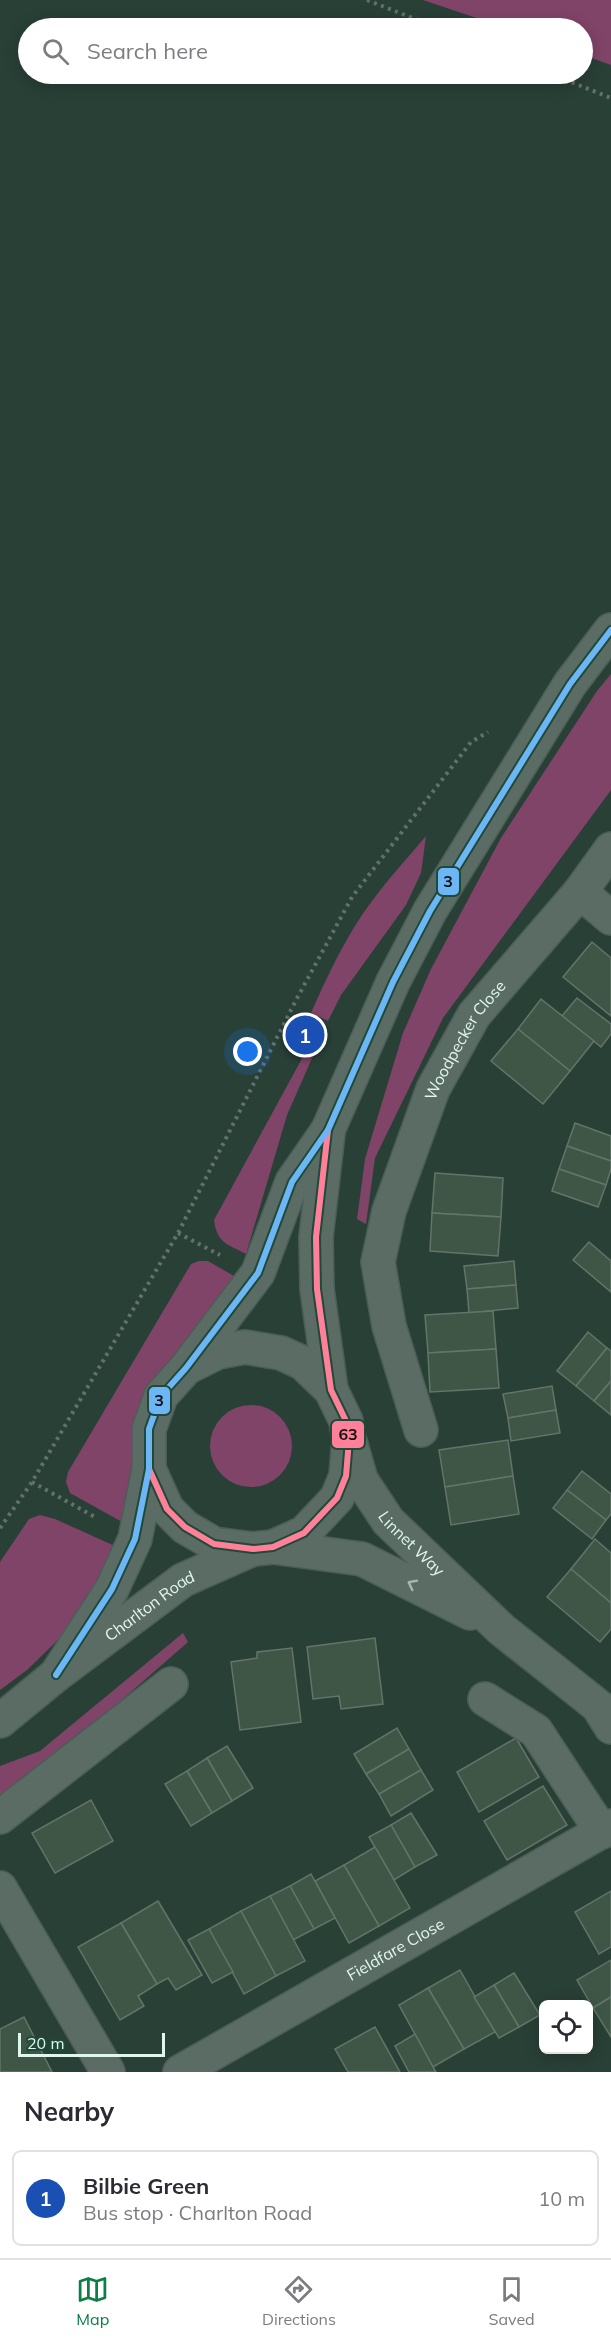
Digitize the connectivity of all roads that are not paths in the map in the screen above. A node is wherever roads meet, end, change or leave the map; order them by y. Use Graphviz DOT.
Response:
graph roads {
  1 [pos="611,630"];
  2 [pos="611,849"];
  3 [pos="580,892"];
  4 [pos="611,918"];
  5 [pos="328,1130"];
  6 [pos="186,1368"];
  7 [pos="331,1389"];
  8 [pos="421,1430"];
  9 [pos="349,1440"];
  10 [pos="149,1469"];
  11 [pos="263,1548"];
  12 [pos="501,1629"];
  13 [pos="56,1675"];
  14 [pos="171,1684"];
  15 [pos="485,1699"];
  16 [pos="607,1708"];
  17 [pos="0,1721"];
  18 [pos="0,1817"];
  19 [pos="606,1829"];
  20 [pos="0,1888"];
  21 [pos="108,2072"];
  22 [pos="180,2072"];
  1 -- 5 [label="street, Charlton Road"];
  2 -- 3 [label="street, Woodpecker Close"];
  3 -- 4 [label="street"];
  3 -- 8 [label="street, Woodpecker Close"];
  5 -- 6 [label="street, Charlton Road"];
  5 -- 7 [label="street, Charlton Road"];
  6 -- 7 [label="street, Charlton Road"];
  6 -- 10 [label="street, Charlton Road"];
  7 -- 9 [label="street, Charlton Road"];
  9 -- 11 [label="street, Charlton Road"];
  9 -- 12 [label="street, Linnet Way"];
  10 -- 11 [label="street, Charlton Road"];
  10 -- 13 [label="street, Charlton Road"];
  12 -- 11 [label="street, Linnet Way, one-way"];
  11 -- 13 [label="street, Charlton Road"];
  12 -- 16 [label="street, Linnet Way"];
  13 -- 17 [label="street, Charlton Road"];
  14 -- 18 [label="street"];
  15 -- 19 [label="street"];
  19 -- 22 [label="street, Fieldfare Close"];
  20 -- 21 [label="street"];
}
